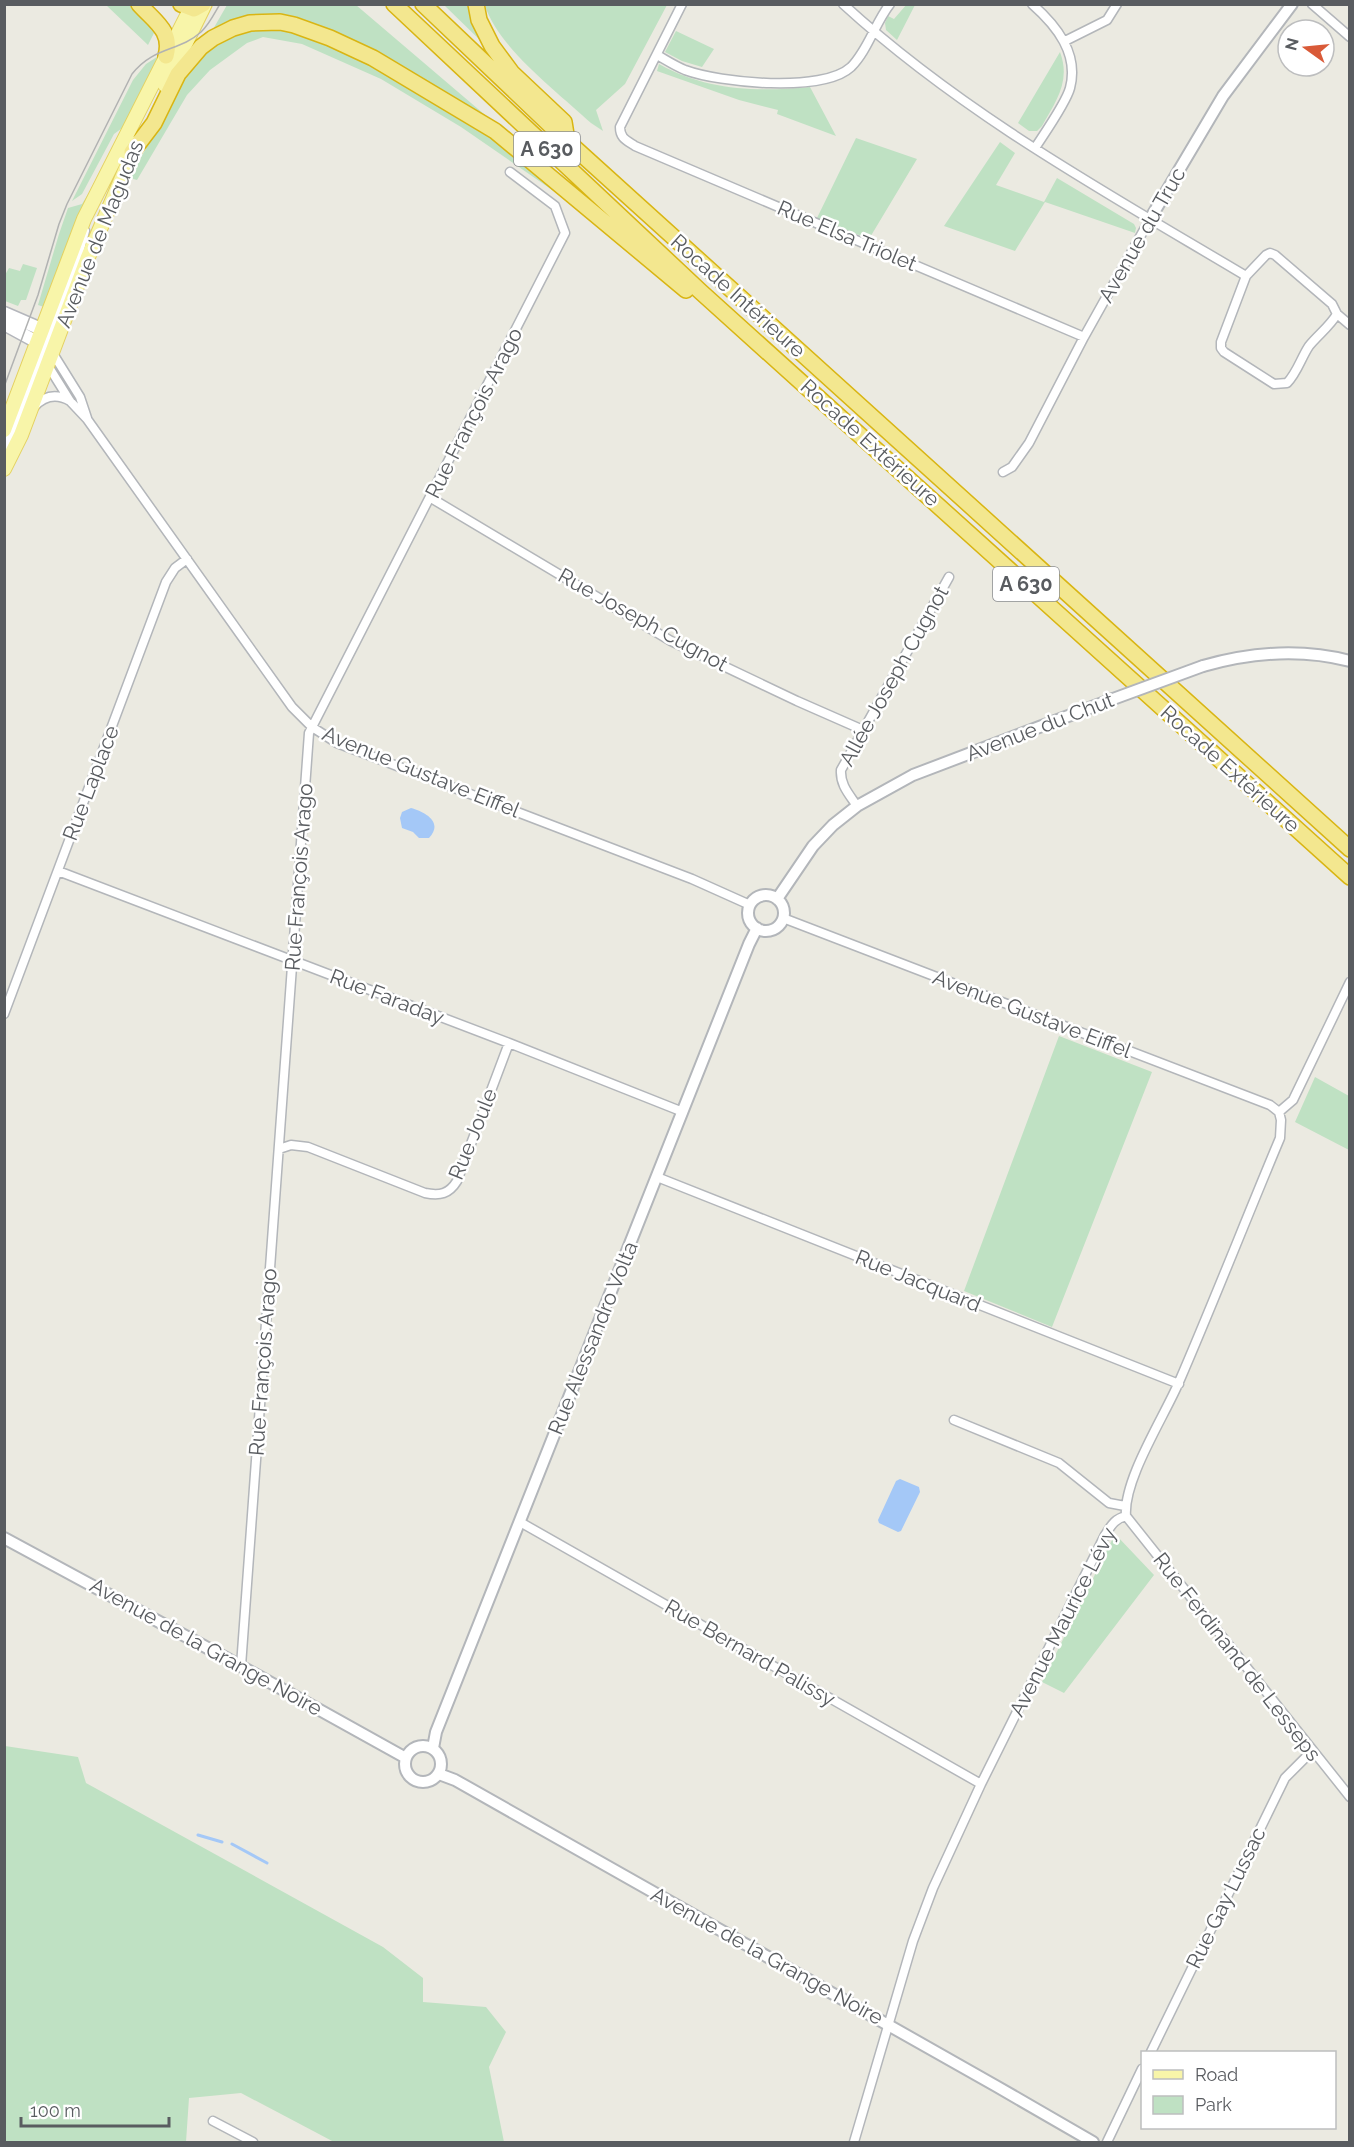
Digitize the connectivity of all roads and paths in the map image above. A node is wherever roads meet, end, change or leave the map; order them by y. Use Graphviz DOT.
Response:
graph roads {
  1 [pos="139,4"];
  2 [pos="394,4"];
  3 [pos="423,4"];
  4 [pos="476,4"];
  5 [pos="682,4"];
  6 [pos="843,4"];
  7 [pos="890,4"];
  8 [pos="1032,4"];
  9 [pos="1117,4"];
  10 [pos="1292,4"];
  11 [pos="1312,4"];
  12 [pos="194,5"];
  13 [pos="873,32"];
  14 [pos="1350,37"];
  15 [pos="1065,41"];
  16 [pos="657,55"];
  17 [pos="166,56"];
  18 [pos="567,141"];
  19 [pos="1035,148"];
  20 [pos="132,152"];
  21 [pos="510,172"];
  22 [pos="1150,219"];
  23 [pos="1246,276"];
  24 [pos="701,292"];
  25 [pos="4,313"];
  26 [pos="1337,314"];
  27 [pos="4,324"];
  28 [pos="1350,325"];
  29 [pos="1084,337"];
  30 [pos="43,348"];
  31 [pos="70,401"];
  32 [pos="31,410"];
  33 [pos="87,419"];
  34 [pos="4,430"];
  35 [pos="6,465"];
  36 [pos="1003,472"];
  37 [pos="431,498"];
  38 [pos="187,559"];
  39 [pos="949,577"];
  40 [pos="1350,661"];
  41 [pos="312,727"];
  42 [pos="863,730"];
  43 [pos="857,806"];
  44 [pos="1350,849"];
  45 [pos="58,871"];
  46 [pos="1350,878"];
  47 [pos="777,899"];
  48 [pos="750,905"];
  49 [pos="783,918"];
  50 [pos="757,928"];
  51 [pos="293,961"];
  52 [pos="1350,982"];
  53 [pos="4,1014"];
  54 [pos="509,1043"];
  55 [pos="683,1112"];
  56 [pos="1279,1112"];
  57 [pos="279,1149"];
  58 [pos="657,1177"];
  59 [pos="1179,1384"];
  60 [pos="954,1420"];
  61 [pos="1125,1506"];
  62 [pos="1126,1516"];
  63 [pos="520,1522"];
  64 [pos="4,1538"];
  65 [pos="241,1666"];
  66 [pos="433,1748"];
  67 [pos="1312,1751"];
  68 [pos="406,1758"];
  69 [pos="439,1774"];
  70 [pos="981,1784"];
  71 [pos="1350,1797"];
  72 [pos="888,2025"];
  73 [pos="1151,2051"];
  74 [pos="1141,2073"];
  75 [pos="213,2121"];
  76 [pos="253,2142"];
  77 [pos="854,2142"];
  78 [pos="1093,2142"];
  79 [pos="1107,2142"];
  1 -- 17 [label="highway"];
  2 -- 24 [label="highway, Rocade Extérieure / A 630"];
  3 -- 18 [label="highway, Rocade Intérieure / A 630"];
  4 -- 18 [label="highway"];
  5 -- 16 [label="street"];
  6 -- 13 [label="street"];
  7 -- 13 [label="street"];
  8 -- 15 [label="street"];
  9 -- 15 [label="street"];
  10 -- 22 [label="street, Avenue du Truc"];
  11 -- 14 [label="street"];
  12 -- 17 [label="main road, Avenue de Magudas"];
  12 -- 20 [label="main road, Avenue de Magudas"];
  13 -- 16 [label="street"];
  13 -- 19 [label="street"];
  15 -- 19 [label="street"];
  16 -- 29 [label="street, Rue Elsa Triolet"];
  17 -- 30 [label="main road, Avenue de Magudas"];
  18 -- 44 [label="highway, Rocade Intérieure / A 630"];
  19 -- 22 [label="street"];
  20 -- 24 [label="highway"];
  20 -- 30 [label="main road, Avenue de Magudas"];
  21 -- 37 [label="street, Rue François Arago"];
  22 -- 23 [label="street"];
  22 -- 29 [label="street, Avenue du Truc"];
  23 -- 26 [label="street"];
  23 -- 26 [label="street"];
  24 -- 46 [label="highway, Rocade Extérieure / A 630"];
  25 -- 30 [label="main road"];
  26 -- 28 [label="street"];
  27 -- 30 [label="main road"];
  29 -- 36 [label="street, Avenue du Truc"];
  30 -- 31 [label="street, Avenue Gustave Eiffel"];
  30 -- 32 [label="main road, Avenue de Magudas"];
  30 -- 33 [label="street, Avenue Gustave Eiffel"];
  30 -- 34 [label="main road, Avenue de Magudas"];
  30 -- 35 [label="main road"];
  31 -- 32 [label="street"];
  31 -- 33 [label="street, Avenue Gustave Eiffel"];
  32 -- 35 [label="main road, Avenue de Magudas"];
  33 -- 38 [label="street, Avenue Gustave Eiffel"];
  37 -- 41 [label="street, Rue François Arago"];
  37 -- 42 [label="street, Rue Joseph Cugnot"];
  38 -- 41 [label="street, Avenue Gustave Eiffel"];
  38 -- 45 [label="street, Rue Laplace"];
  39 -- 42 [label="street, Allée Joseph Cugnot"];
  40 -- 43 [label="street, Avenue du Chut, bridge"];
  41 -- 48 [label="street, Avenue Gustave Eiffel"];
  41 -- 51 [label="street, Rue François Arago"];
  42 -- 43 [label="street, Allée Joseph Cugnot"];
  43 -- 47 [label="street, Avenue du Chut"];
  45 -- 51 [label="street, Rue Faraday"];
  45 -- 53 [label="street, Rue Laplace"];
  47 -- 48 [label="street"];
  47 -- 49 [label="street"];
  48 -- 50 [label="street"];
  49 -- 50 [label="street"];
  49 -- 56 [label="street, Avenue Gustave Eiffel"];
  50 -- 55 [label="street, Rue Alessandro Volta"];
  51 -- 54 [label="street, Rue Faraday"];
  51 -- 57 [label="street, Rue François Arago"];
  52 -- 56 [label="street"];
  54 -- 55 [label="street, Rue Faraday"];
  54 -- 57 [label="street, Rue Joule"];
  55 -- 58 [label="street, Rue Alessandro Volta"];
  56 -- 59 [label="street, Avenue Maurice Lévy"];
  57 -- 65 [label="street, Rue François Arago"];
  58 -- 59 [label="street, Rue Jacquard"];
  58 -- 63 [label="street, Rue Alessandro Volta"];
  59 -- 61 [label="street, Avenue Maurice Lévy"];
  60 -- 61 [label="street"];
  61 -- 62 [label="street, Avenue Maurice Lévy"];
  62 -- 67 [label="street, Rue Ferdinand de Lesseps"];
  62 -- 70 [label="street, Avenue Maurice Lévy"];
  63 -- 66 [label="street, Rue Alessandro Volta"];
  63 -- 70 [label="street, Rue Bernard Palissy"];
  64 -- 65 [label="street, Avenue de la Grange Noire"];
  65 -- 68 [label="street, Avenue de la Grange Noire"];
  66 -- 68 [label="street"];
  66 -- 69 [label="street"];
  67 -- 71 [label="street, Rue Ferdinand de Lesseps"];
  67 -- 73 [label="street, Rue Gay Lussac"];
  68 -- 69 [label="street"];
  69 -- 72 [label="street, Avenue de la Grange Noire"];
  70 -- 72 [label="street, Avenue Maurice Lévy"];
  72 -- 77 [label="street, Avenue Maurice Lévy"];
  72 -- 78 [label="street, Avenue de la Grange Noire"];
  74 -- 79 [label="street"];
  75 -- 76 [label="street"];
}
